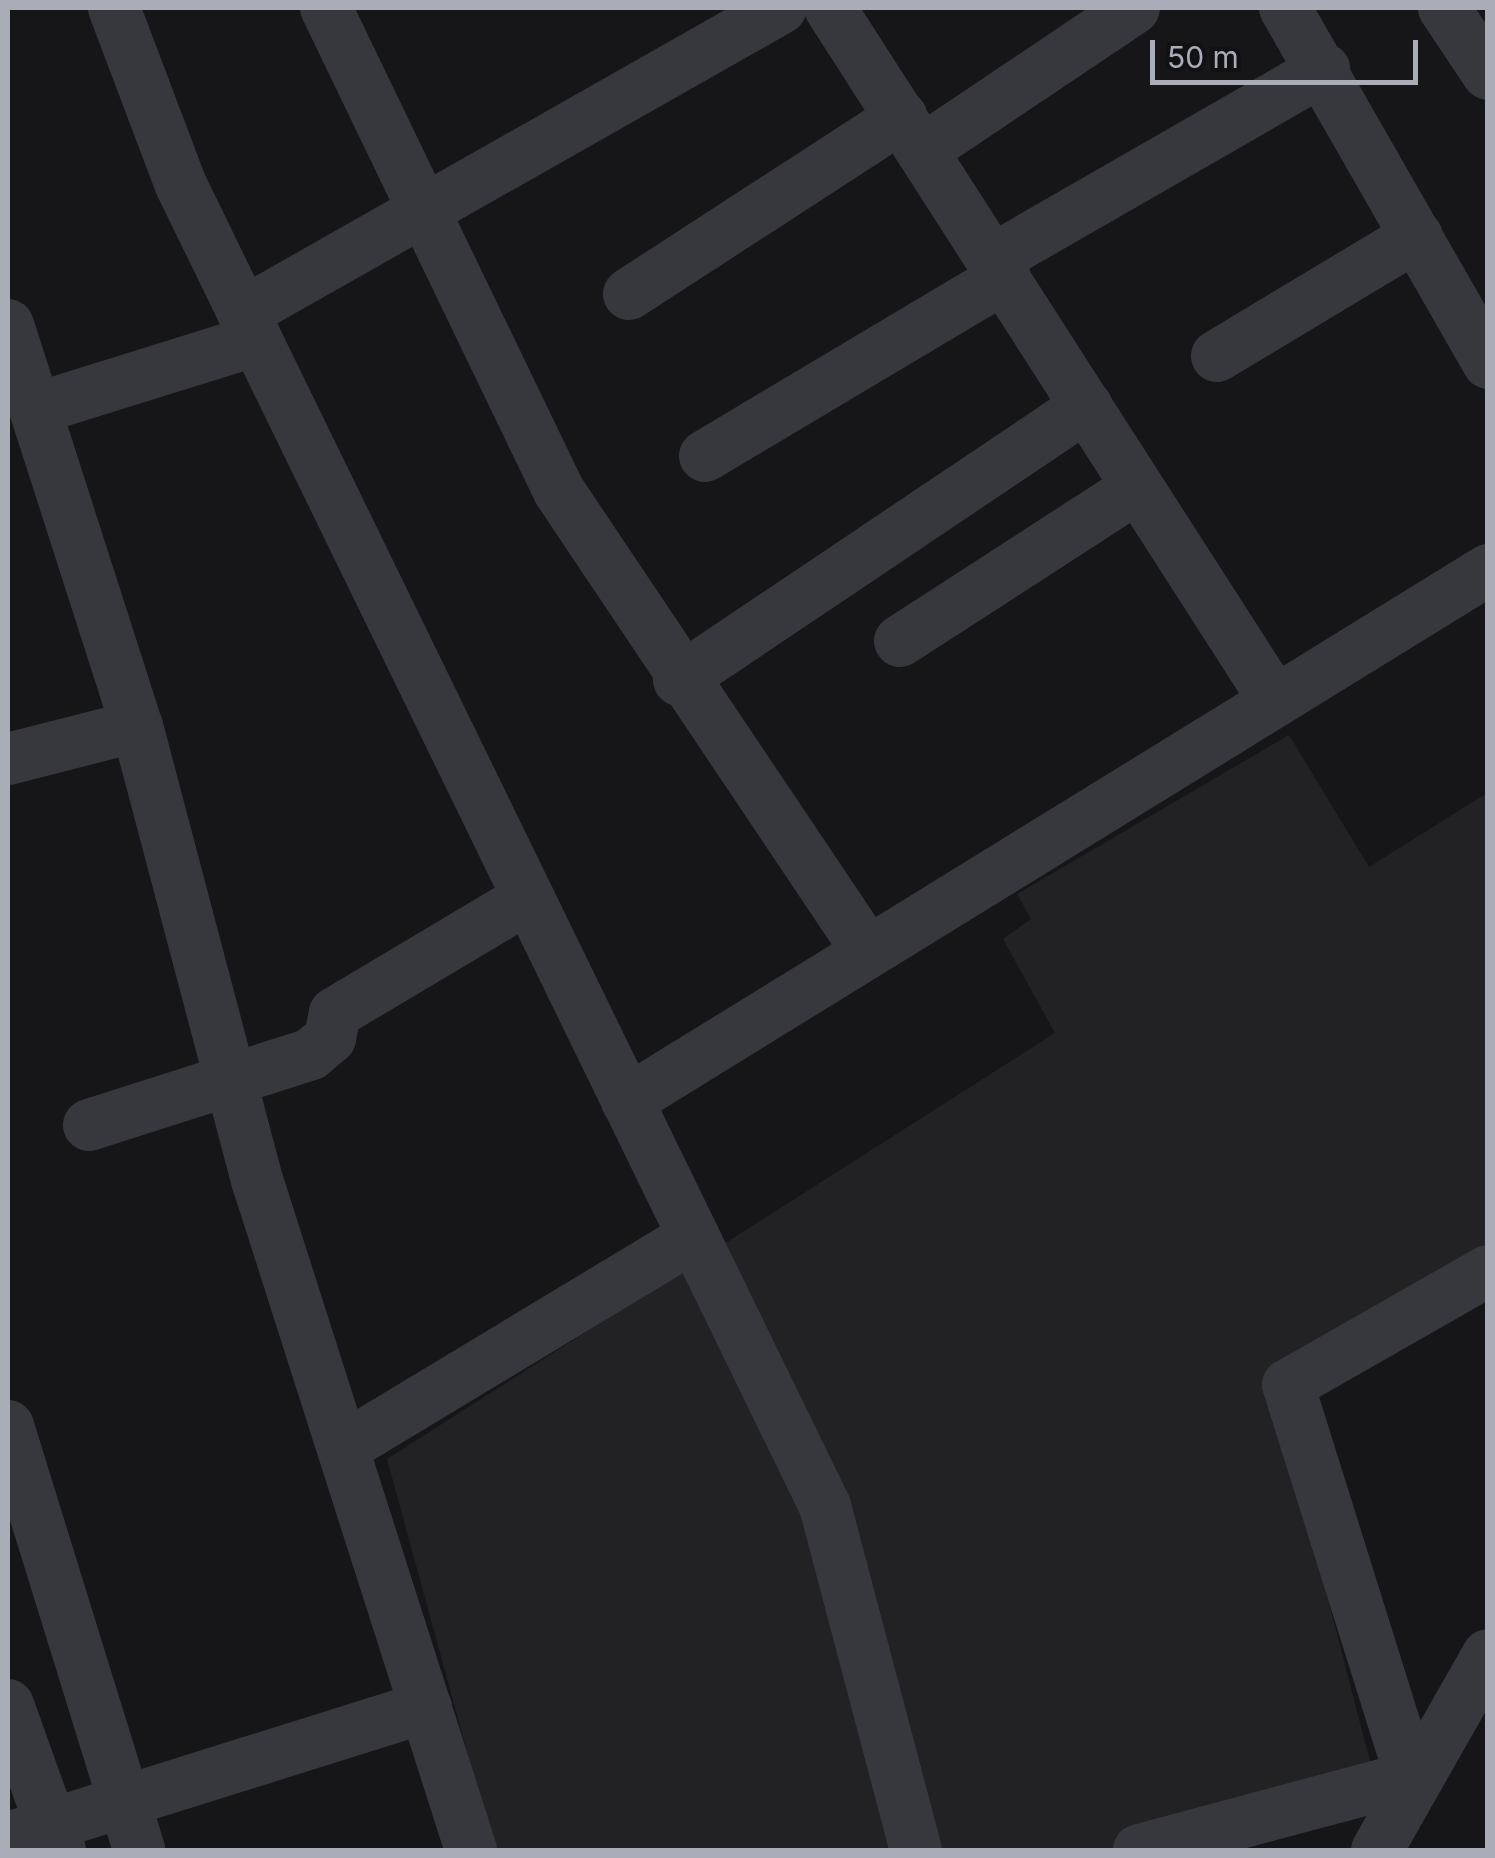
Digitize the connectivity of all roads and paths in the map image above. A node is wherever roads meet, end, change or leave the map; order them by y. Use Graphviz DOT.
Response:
graph roads {
  1 [pos="114,8"];
  2 [pos="326,8"];
  3 [pos="781,8"];
  4 [pos="830,8"];
  5 [pos="1134,8"];
  6 [pos="1284,8"];
  7 [pos="1444,8"];
  8 [pos="1324,69"];
  9 [pos="1488,74"];
  10 [pos="912,134"];
  11 [pos="418,214"];
  12 [pos="1418,236"];
  13 [pos="999,268"];
  14 [pos="630,294"];
  15 [pos="8,324"];
  16 [pos="250,327"];
  17 [pos="1217,356"];
  18 [pos="1488,363"];
  19 [pos="1087,406"];
  20 [pos="35,409"];
  21 [pos="705,456"];
  22 [pos="1138,487"];
  23 [pos="1488,570"];
  24 [pos="900,640"];
  25 [pos="679,680"];
  26 [pos="1275,702"];
  27 [pos="137,726"];
  28 [pos="8,759"];
  29 [pos="528,898"];
  30 [pos="868,952"];
  31 [pos="232,1082"];
  32 [pos="627,1102"];
  33 [pos="89,1125"];
  34 [pos="693,1237"];
  35 [pos="1488,1271"];
  36 [pos="8,1426"];
  37 [pos="342,1448"];
  38 [pos="1488,1655"];
  39 [pos="8,1705"];
  40 [pos="426,1707"];
  41 [pos="1411,1777"];
  42 [pos="121,1802"];
  43 [pos="39,1838"];
  44 [pos="139,1850"];
  45 [pos="471,1850"];
  46 [pos="916,1850"];
  47 [pos="1139,1850"];
  48 [pos="1377,1850"];
  1 -- 16 [label="street"];
  2 -- 11 [label="street"];
  3 -- 11 [label="street"];
  4 -- 10 [label="street"];
  5 -- 10 [label="street"];
  6 -- 8 [label="street"];
  7 -- 9 [label="street"];
  8 -- 12 [label="street"];
  8 -- 13 [label="street"];
  10 -- 13 [label="street"];
  10 -- 14 [label="street"];
  11 -- 16 [label="street"];
  11 -- 25 [label="street"];
  12 -- 17 [label="street"];
  12 -- 18 [label="street"];
  13 -- 19 [label="street"];
  13 -- 21 [label="street"];
  15 -- 20 [label="street"];
  16 -- 20 [label="street"];
  16 -- 29 [label="street"];
  19 -- 22 [label="street"];
  19 -- 25 [label="street"];
  20 -- 27 [label="street"];
  22 -- 24 [label="street"];
  22 -- 26 [label="street"];
  23 -- 26 [label="street"];
  25 -- 30 [label="street"];
  26 -- 30 [label="street"];
  27 -- 28 [label="street"];
  27 -- 31 [label="street"];
  29 -- 31 [label="street"];
  29 -- 32 [label="street"];
  30 -- 32 [label="street"];
  31 -- 33 [label="street"];
  31 -- 37 [label="street"];
  32 -- 34 [label="street"];
  34 -- 37 [label="street"];
  34 -- 46 [label="street"];
  35 -- 41 [label="street"];
  36 -- 42 [label="street"];
  37 -- 40 [label="street"];
  38 -- 41 [label="street"];
  39 -- 43 [label="street"];
  40 -- 42 [label="street"];
  40 -- 45 [label="street"];
  41 -- 47 [label="street"];
  41 -- 48 [label="street"];
  42 -- 43 [label="street"];
  42 -- 44 [label="street"];
}
